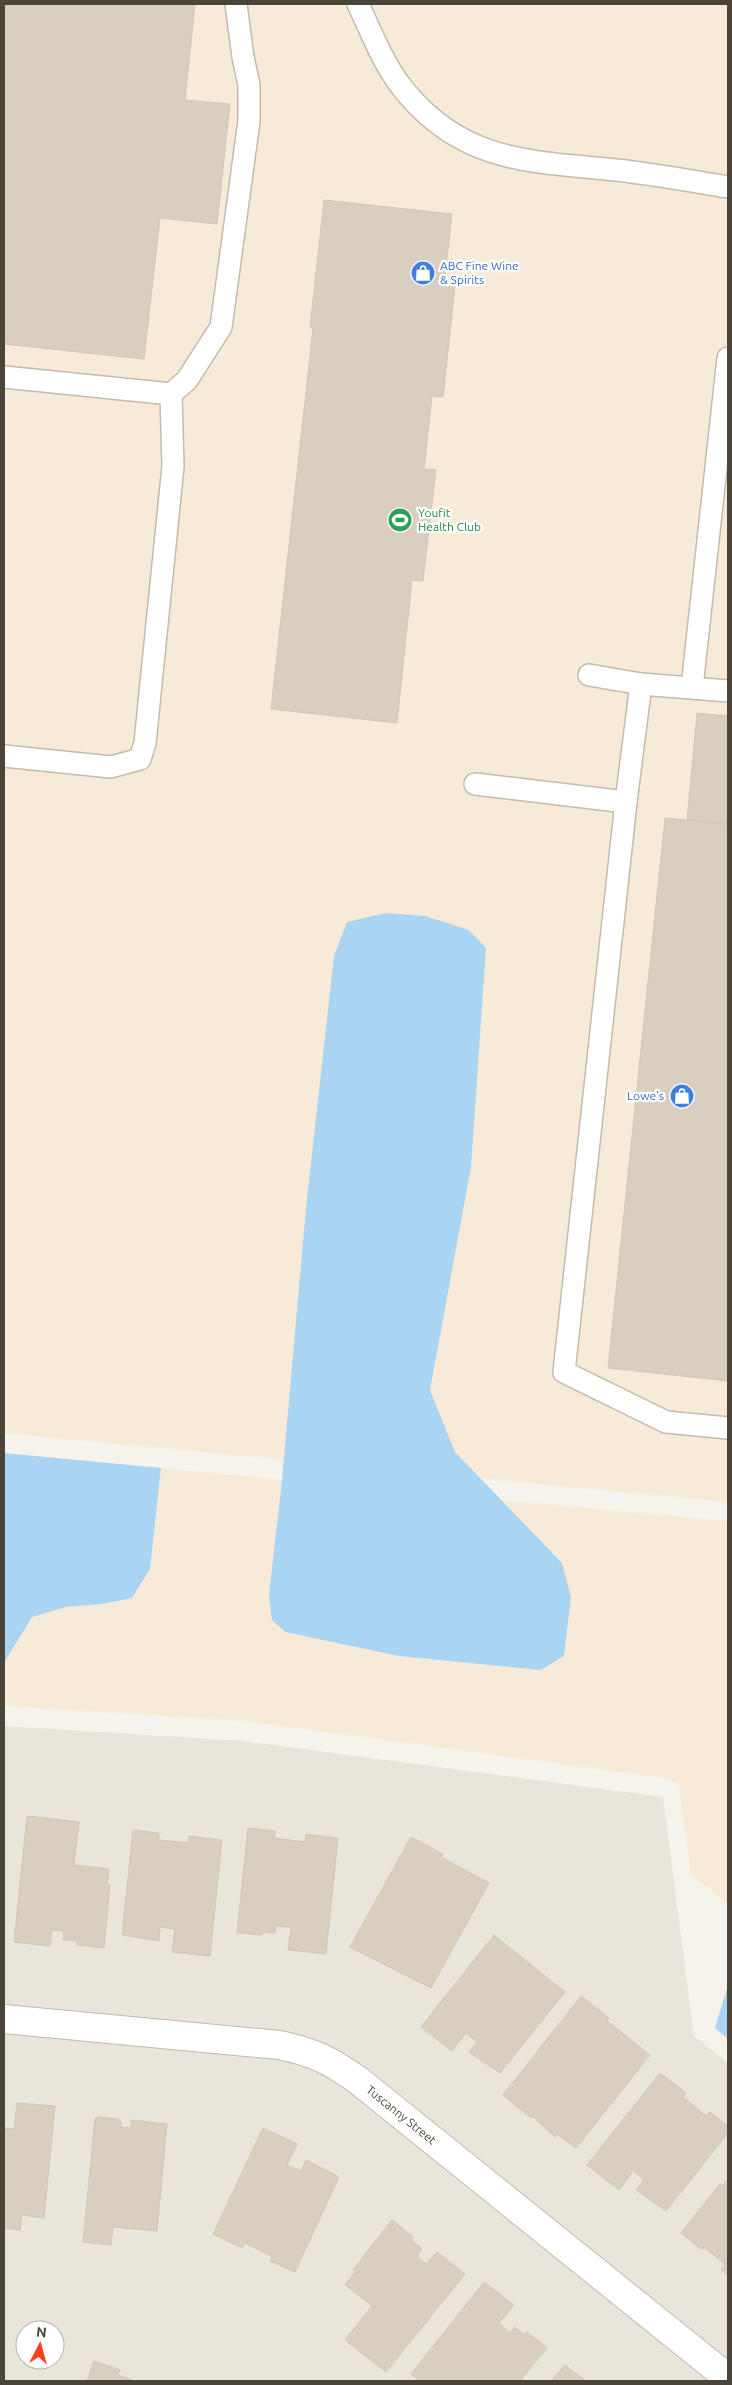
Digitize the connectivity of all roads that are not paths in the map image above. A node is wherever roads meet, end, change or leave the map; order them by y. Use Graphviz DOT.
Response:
graph roads {
  1 [pos="236,4"];
  2 [pos="358,4"];
  3 [pos="728,187"];
  4 [pos="728,358"];
  5 [pos="4,377"];
  6 [pos="171,394"];
  7 [pos="589,675"];
  8 [pos="641,684"];
  9 [pos="692,687"];
  10 [pos="728,691"];
  11 [pos="4,756"];
  12 [pos="475,784"];
  13 [pos="626,802"];
  14 [pos="728,1428"];
  15 [pos="4,2018"];
  16 [pos="728,2378"];
  1 -- 6 [label="lane"];
  2 -- 3 [label="lane"];
  4 -- 9 [label="lane"];
  5 -- 6 [label="lane"];
  6 -- 11 [label="lane"];
  7 -- 8 [label="lane"];
  8 -- 9 [label="lane"];
  8 -- 13 [label="lane"];
  9 -- 10 [label="lane"];
  12 -- 13 [label="lane"];
  13 -- 14 [label="lane"];
  15 -- 16 [label="street, Tuscanny Street"];
}
